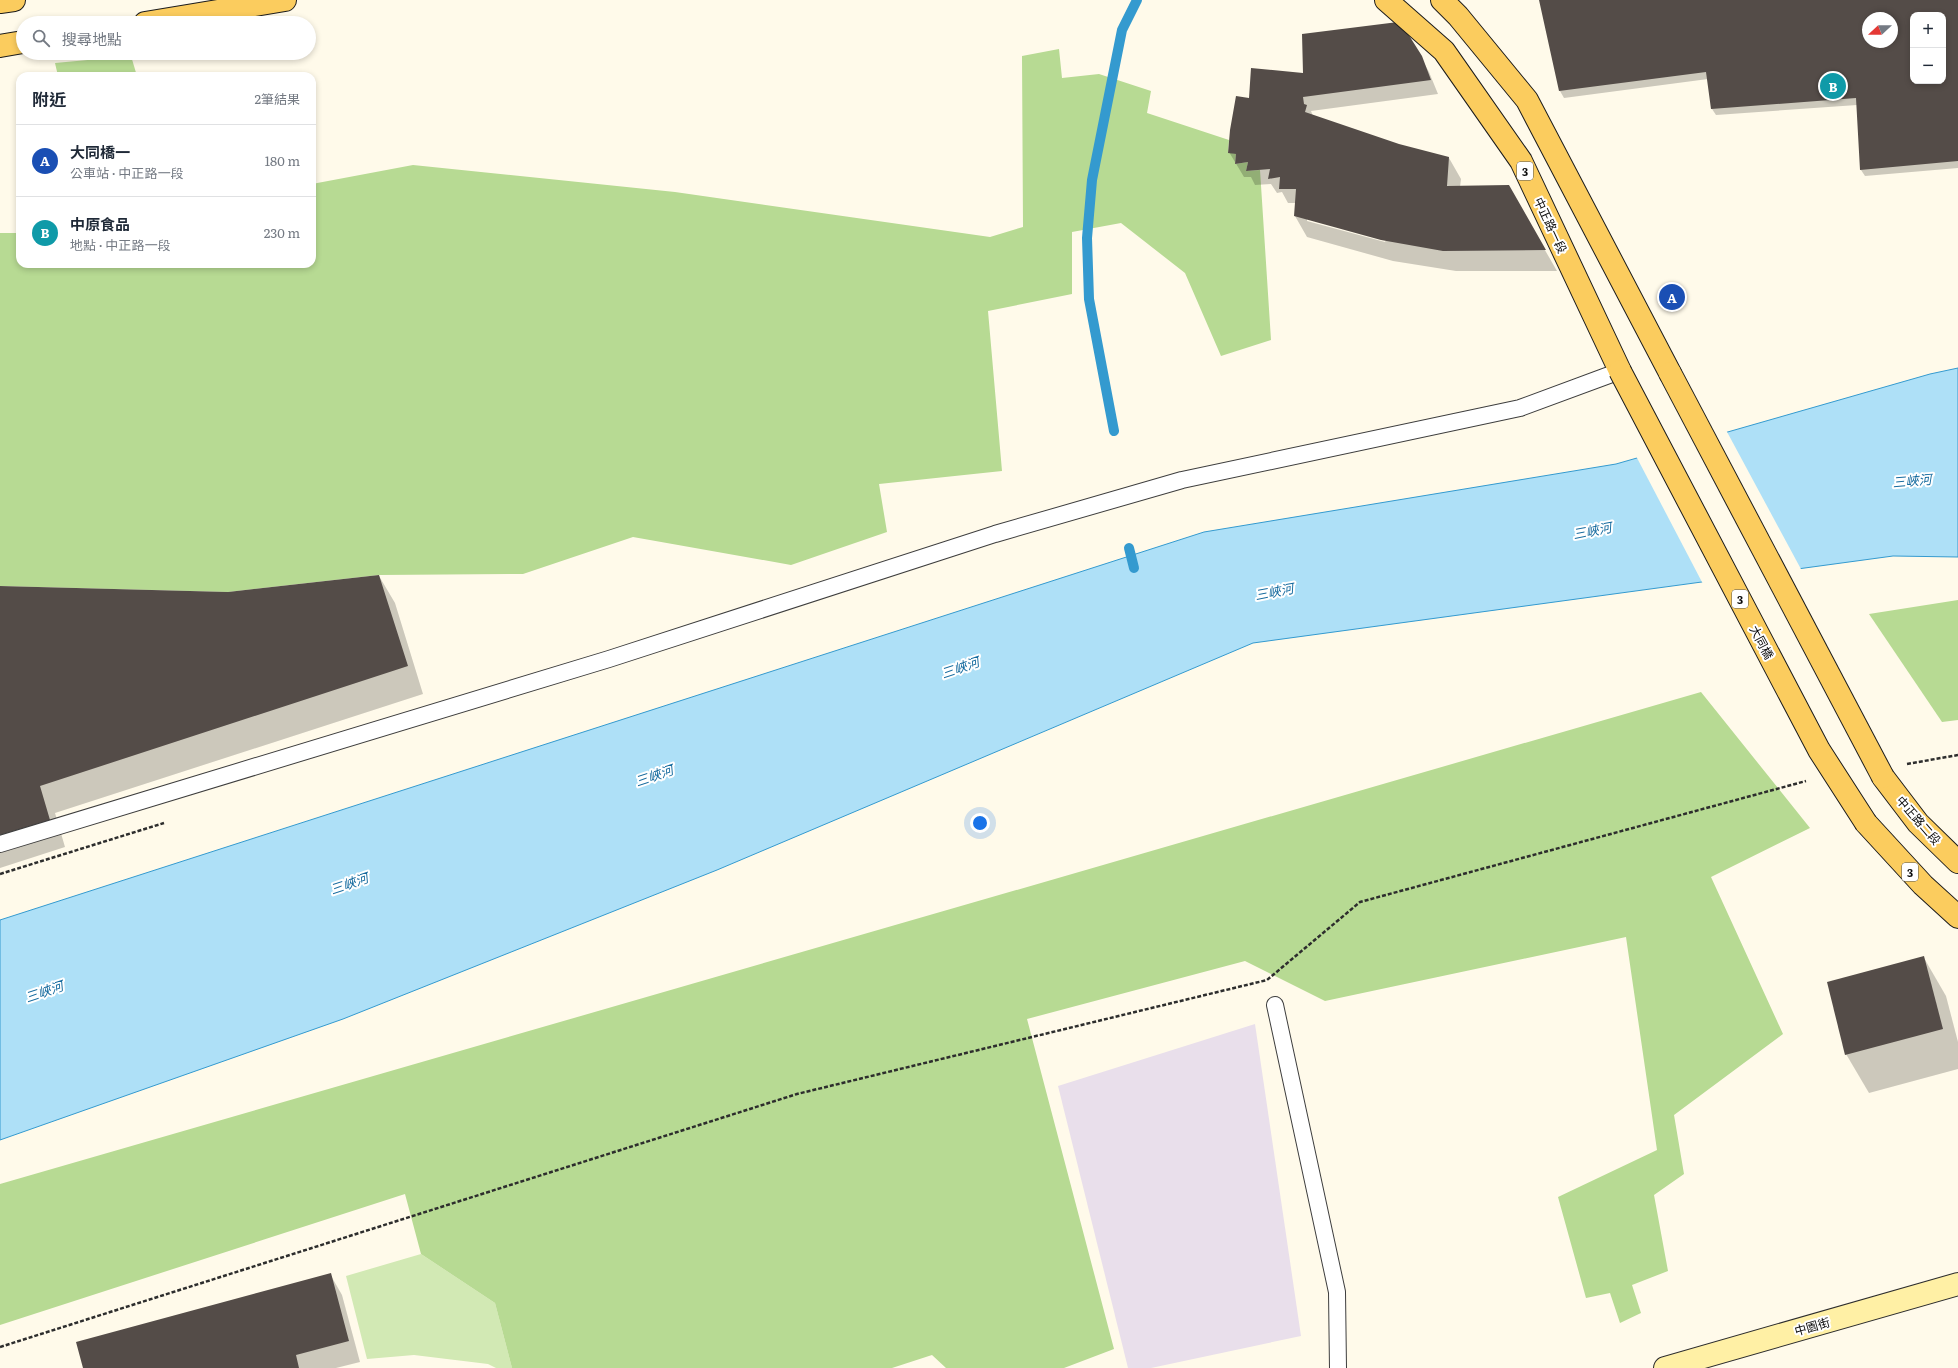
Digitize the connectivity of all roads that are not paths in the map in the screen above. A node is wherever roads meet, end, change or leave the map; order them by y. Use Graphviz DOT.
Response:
graph roads {
  1 [pos="14,0"];
  2 [pos="285,0"];
  3 [pos="1386,0"];
  4 [pos="1442,0"];
  5 [pos="0,2"];
  6 [pos="188,16"];
  7 [pos="16,43"];
  8 [pos="0,46"];
  9 [pos="1620,371"];
  10 [pos="0,844"];
  11 [pos="1958,862"];
  12 [pos="1958,917"];
  13 [pos="1275,1005"];
  14 [pos="1958,1284"];
  15 [pos="1338,1368"];
  16 [pos="1665,1368"];
  1 -- 5 [label="main road"];
  2 -- 6 [label="main road"];
  3 -- 9 [label="main road, 中正路一段 / 3"];
  4 -- 11 [label="main road, 中正路二段, bridge"];
  7 -- 8 [label="main road"];
  9 -- 10 [label="lane"];
  9 -- 12 [label="main road, 大同橋 / 3, bridge"];
  13 -- 15 [label="lane"];
  14 -- 16 [label="street, 中園街"];
}
